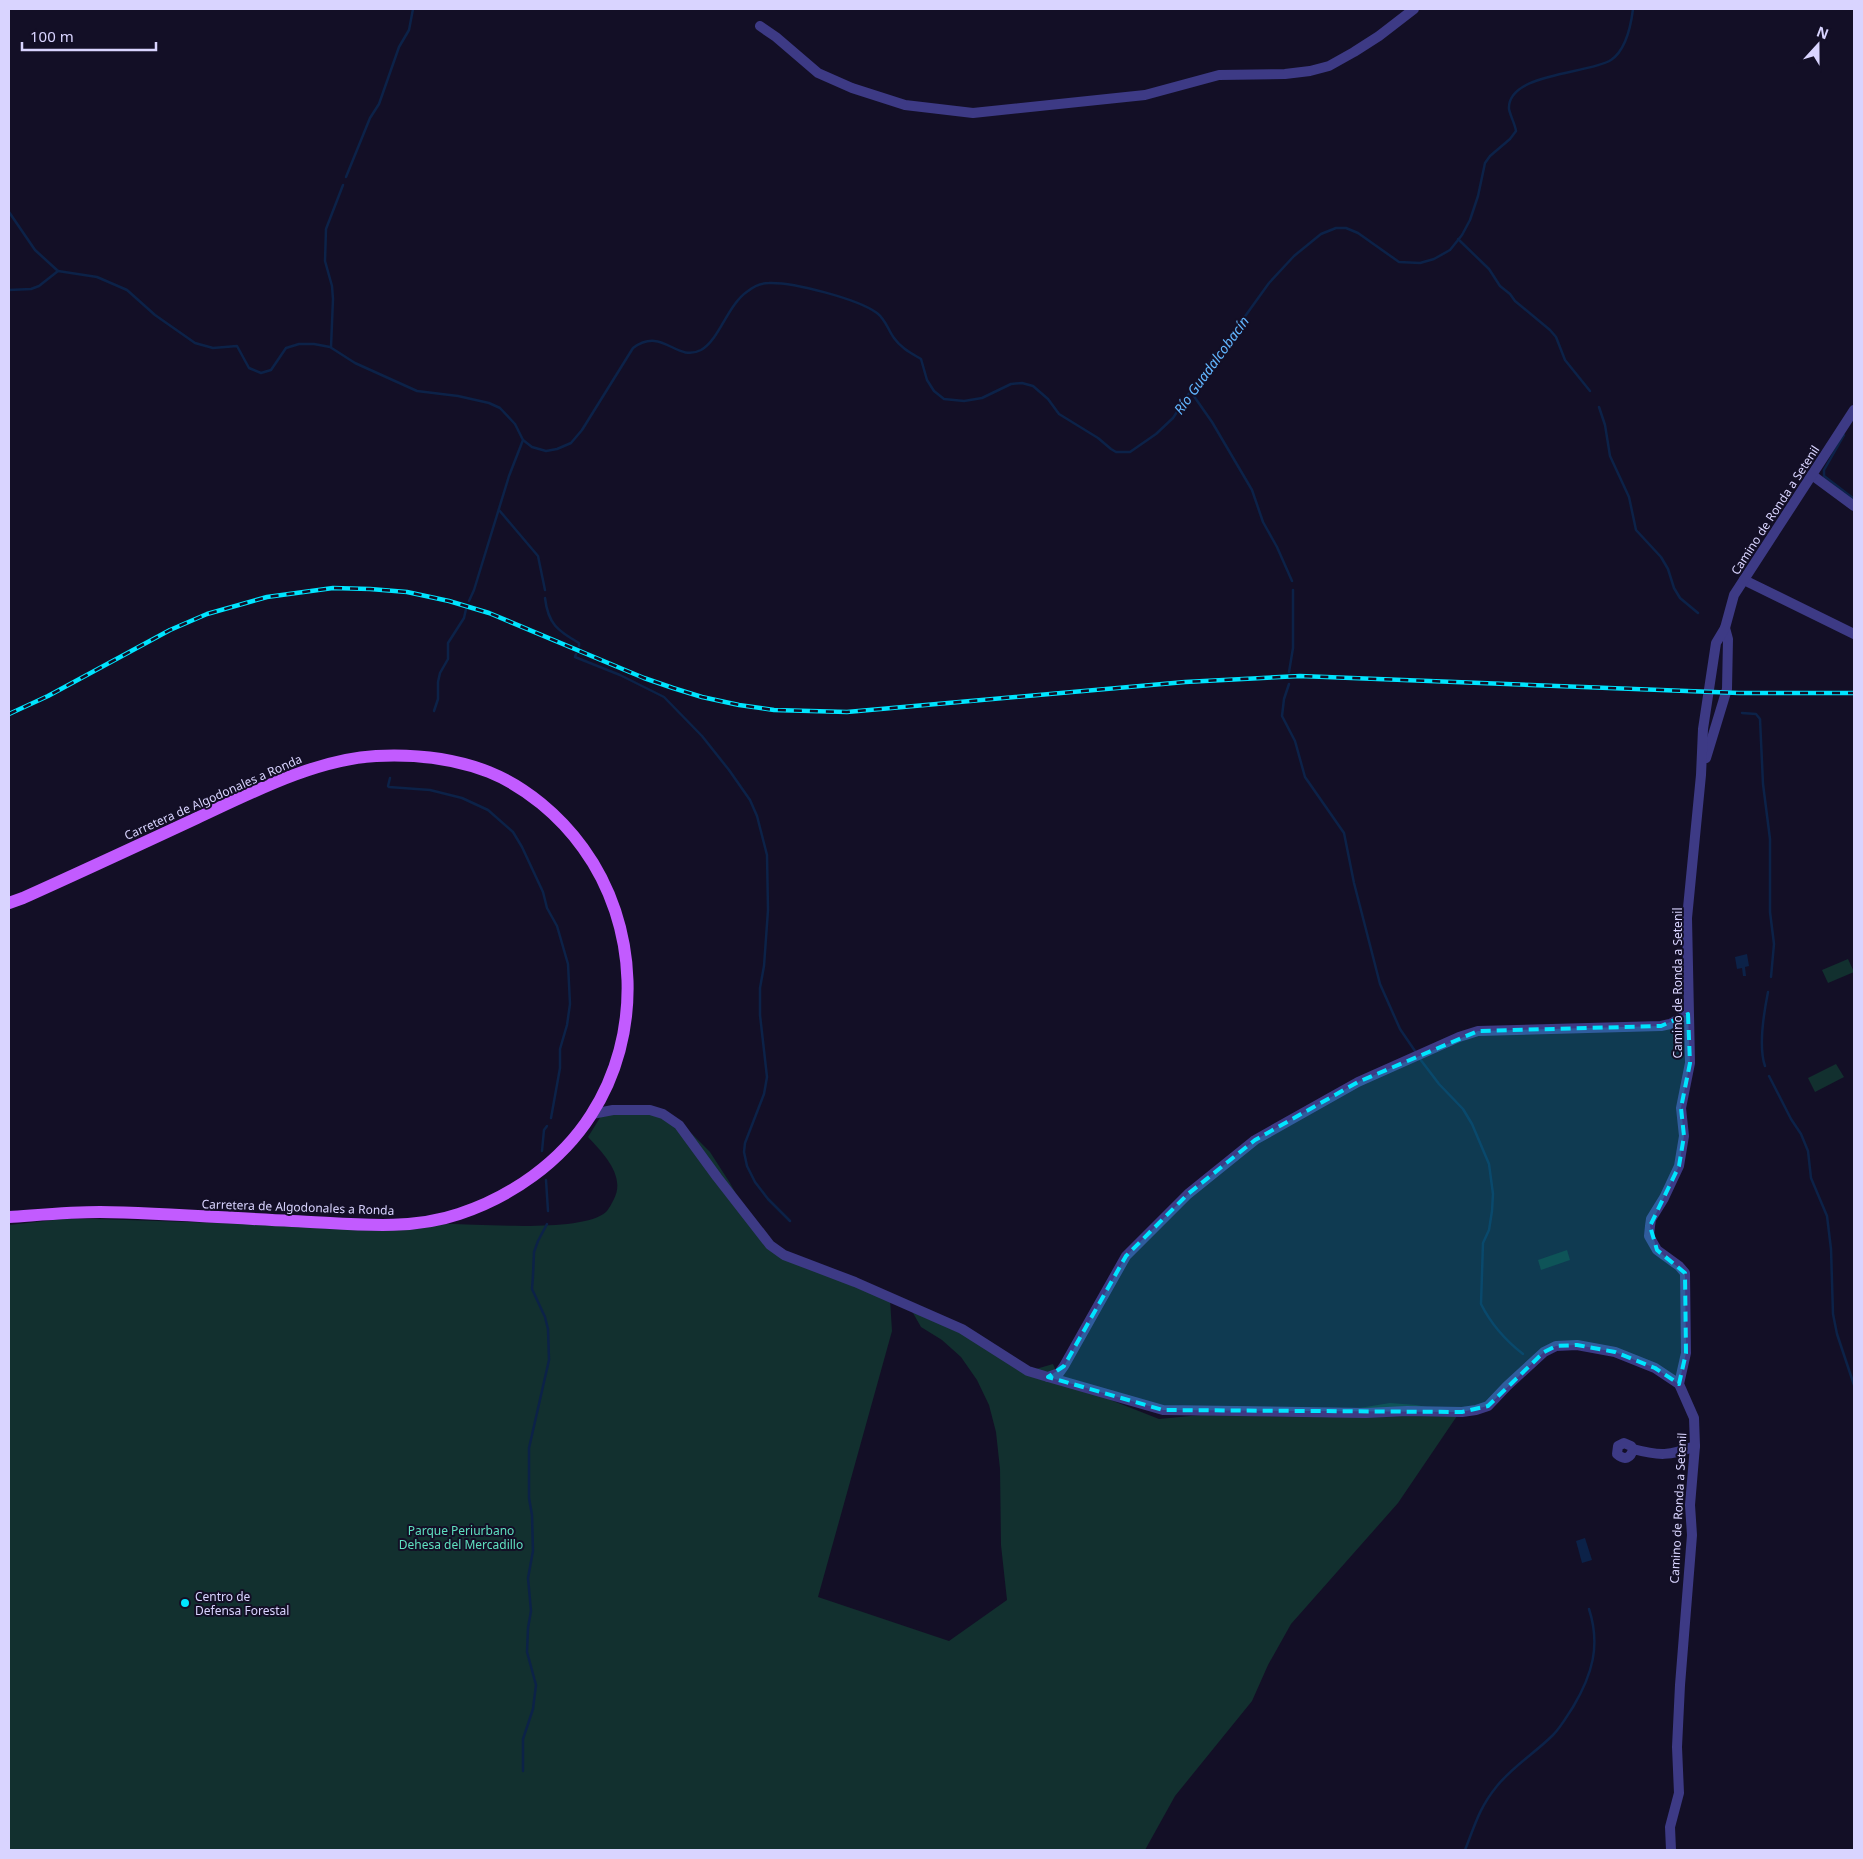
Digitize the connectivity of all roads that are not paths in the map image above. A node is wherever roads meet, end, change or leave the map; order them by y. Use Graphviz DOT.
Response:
graph roads {
  1 [pos="1414,9"];
  2 [pos="760,26"];
  3 [pos="1854,410"];
  4 [pos="1812,475"];
  5 [pos="1854,506"];
  6 [pos="1744,580"];
  7 [pos="1725,628"];
  8 [pos="1854,634"];
  9 [pos="1701,775"];
  10 [pos="9,902"];
  11 [pos="1688,1014"];
  12 [pos="592,1114"];
  13 [pos="9,1217"];
  14 [pos="1048,1377"];
  15 [pos="1679,1384"];
  16 [pos="1696,1446"];
  17 [pos="1633,1449"];
  18 [pos="1671,1850"];
  1 -- 2 [label="street"];
  3 -- 4 [label="street, Camino de Ronda a Setenil"];
  4 -- 5 [label="street"];
  4 -- 6 [label="street, Camino de Ronda a Setenil"];
  6 -- 7 [label="street, Camino de Ronda a Setenil"];
  6 -- 8 [label="street"];
  7 -- 9 [label="street, Camino de Ronda a Setenil"];
  7 -- 9 [label="street, Camino de Ronda a Setenil"];
  9 -- 11 [label="street, Camino de Ronda a Setenil"];
  10 -- 12 [label="main road, Carretera de Algodonales a Ronda"];
  11 -- 14 [label="street"];
  11 -- 15 [label="street, Camino de Ronda a Setenil"];
  12 -- 13 [label="main road, Carretera de Algodonales a Ronda"];
  12 -- 14 [label="street"];
  14 -- 15 [label="street"];
  15 -- 16 [label="street, Camino de Ronda a Setenil"];
  16 -- 17 [label="street"];
  16 -- 18 [label="street, Camino de Ronda a Setenil"];
}
